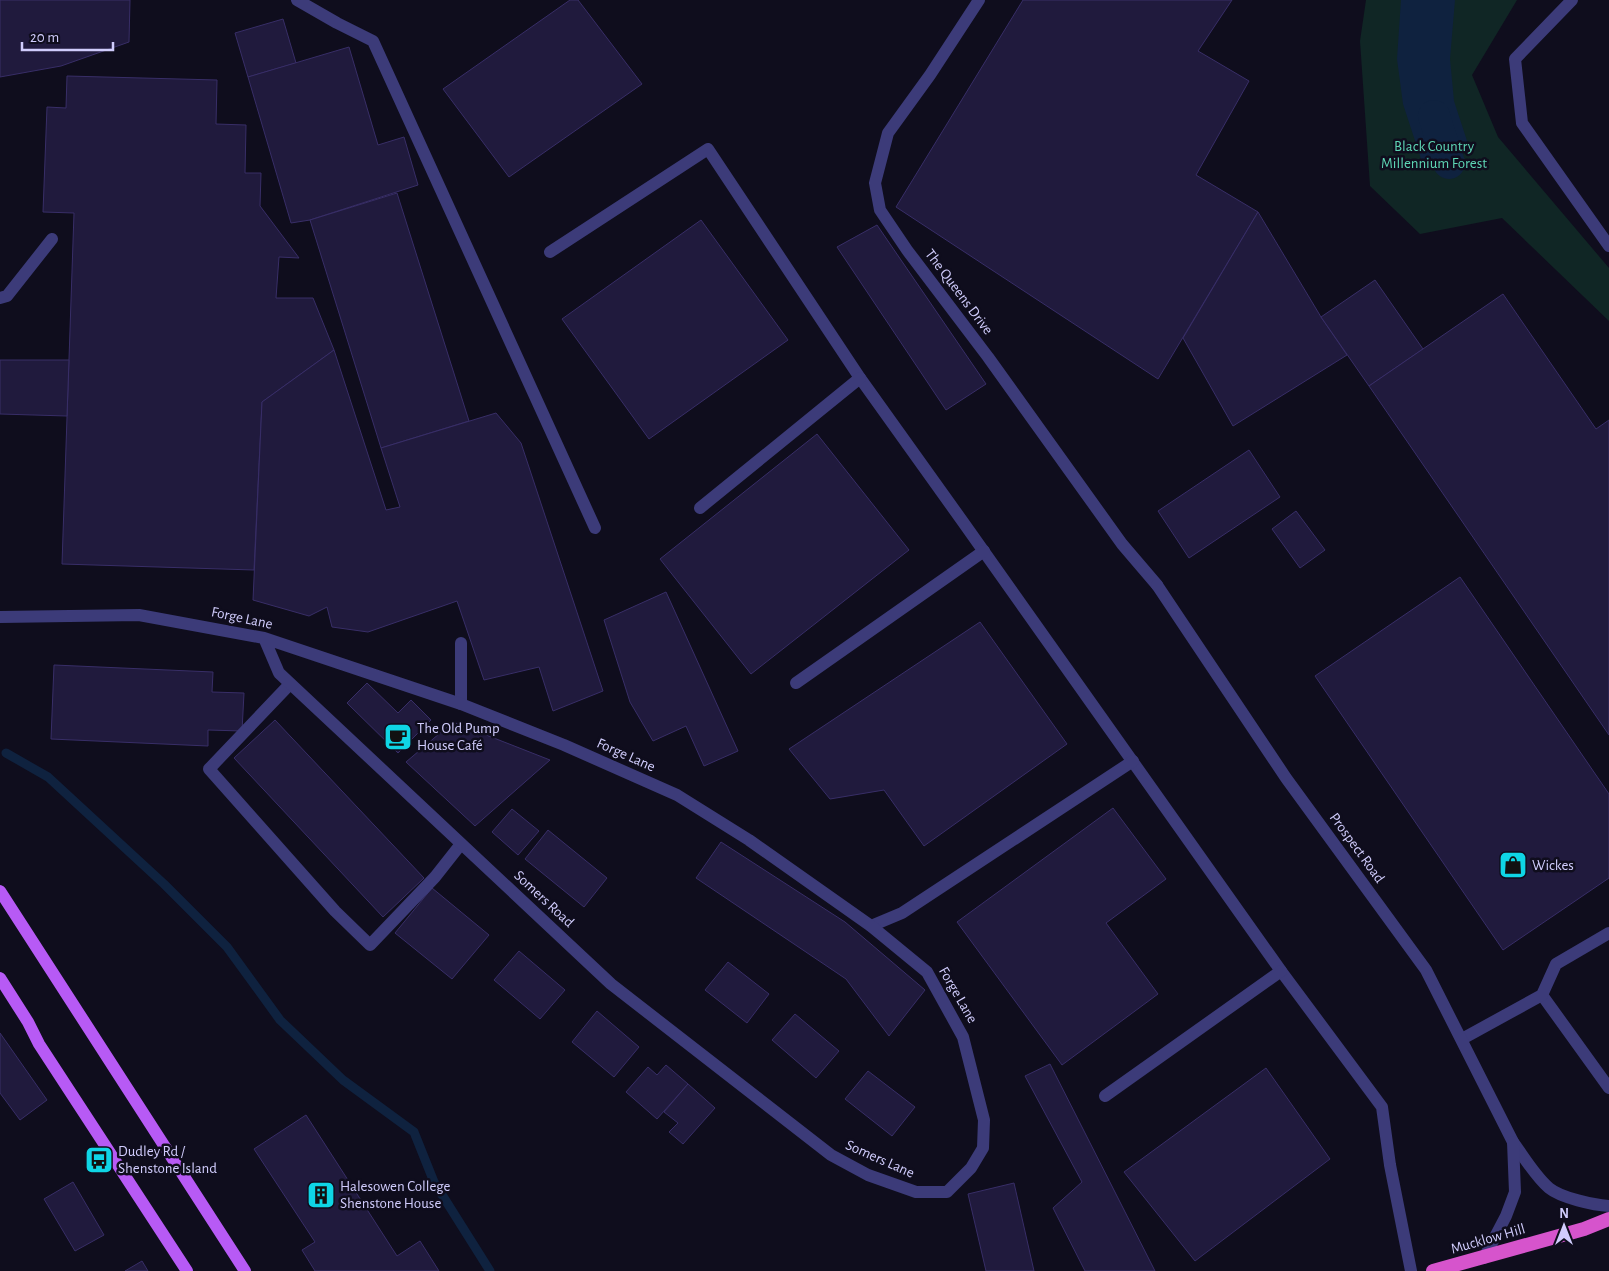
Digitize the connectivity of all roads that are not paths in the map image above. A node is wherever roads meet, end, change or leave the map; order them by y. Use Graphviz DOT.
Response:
graph roads {
  1 [pos="297,0"];
  2 [pos="979,0"];
  3 [pos="1572,0"];
  4 [pos="52,239"];
  5 [pos="1609,246"];
  6 [pos="550,252"];
  7 [pos="0,298"];
  8 [pos="860,378"];
  9 [pos="700,508"];
  10 [pos="595,528"];
  11 [pos="984,551"];
  12 [pos="1157,585"];
  13 [pos="0,617"];
  14 [pos="264,638"];
  15 [pos="461,643"];
  16 [pos="796,683"];
  17 [pos="290,684"];
  18 [pos="461,704"];
  19 [pos="1133,761"];
  20 [pos="461,844"];
  21 [pos="0,891"];
  22 [pos="872,926"];
  23 [pos="1609,932"];
  24 [pos="1281,971"];
  25 [pos="0,978"];
  26 [pos="1542,995"];
  27 [pos="1462,1039"];
  28 [pos="1609,1088"];
  29 [pos="1105,1096"];
  30 [pos="1513,1142"];
  31 [pos="831,1155"];
  32 [pos="916,1192"];
  33 [pos="1609,1206"];
  34 [pos="1609,1219"];
  35 [pos="1484,1258"];
  36 [pos="187,1271"];
  37 [pos="245,1271"];
  38 [pos="1411,1271"];
  39 [pos="1433,1271"];
  1 -- 10 [label="street"];
  2 -- 12 [label="street, The Queens Drive"];
  3 -- 5 [label="street"];
  4 -- 7 [label="street"];
  6 -- 8 [label="street"];
  8 -- 9 [label="street"];
  8 -- 11 [label="street"];
  11 -- 16 [label="street"];
  11 -- 19 [label="street"];
  12 -- 27 [label="street, Prospect Road"];
  13 -- 14 [label="street, Forge Lane"];
  14 -- 17 [label="street, Somers Road"];
  14 -- 18 [label="street, Forge Lane"];
  15 -- 18 [label="street"];
  17 -- 20 [label="street, Somers Road"];
  17 -- 20 [label="street"];
  18 -- 22 [label="street, Forge Lane"];
  19 -- 22 [label="street"];
  19 -- 24 [label="street"];
  20 -- 31 [label="street, Somers Road"];
  21 -- 37 [label="main road"];
  22 -- 32 [label="street, Forge Lane"];
  23 -- 26 [label="street"];
  24 -- 29 [label="street"];
  24 -- 38 [label="street"];
  25 -- 36 [label="main road"];
  26 -- 27 [label="street"];
  26 -- 28 [label="street"];
  27 -- 30 [label="street, Prospect Road"];
  30 -- 33 [label="street, Prospect Road"];
  30 -- 35 [label="street, Prospect Road"];
  31 -- 32 [label="street, Somers Lane"];
  34 -- 35 [label="highway, Mucklow Hill"];
  35 -- 39 [label="highway, Mucklow Hill"];
}
